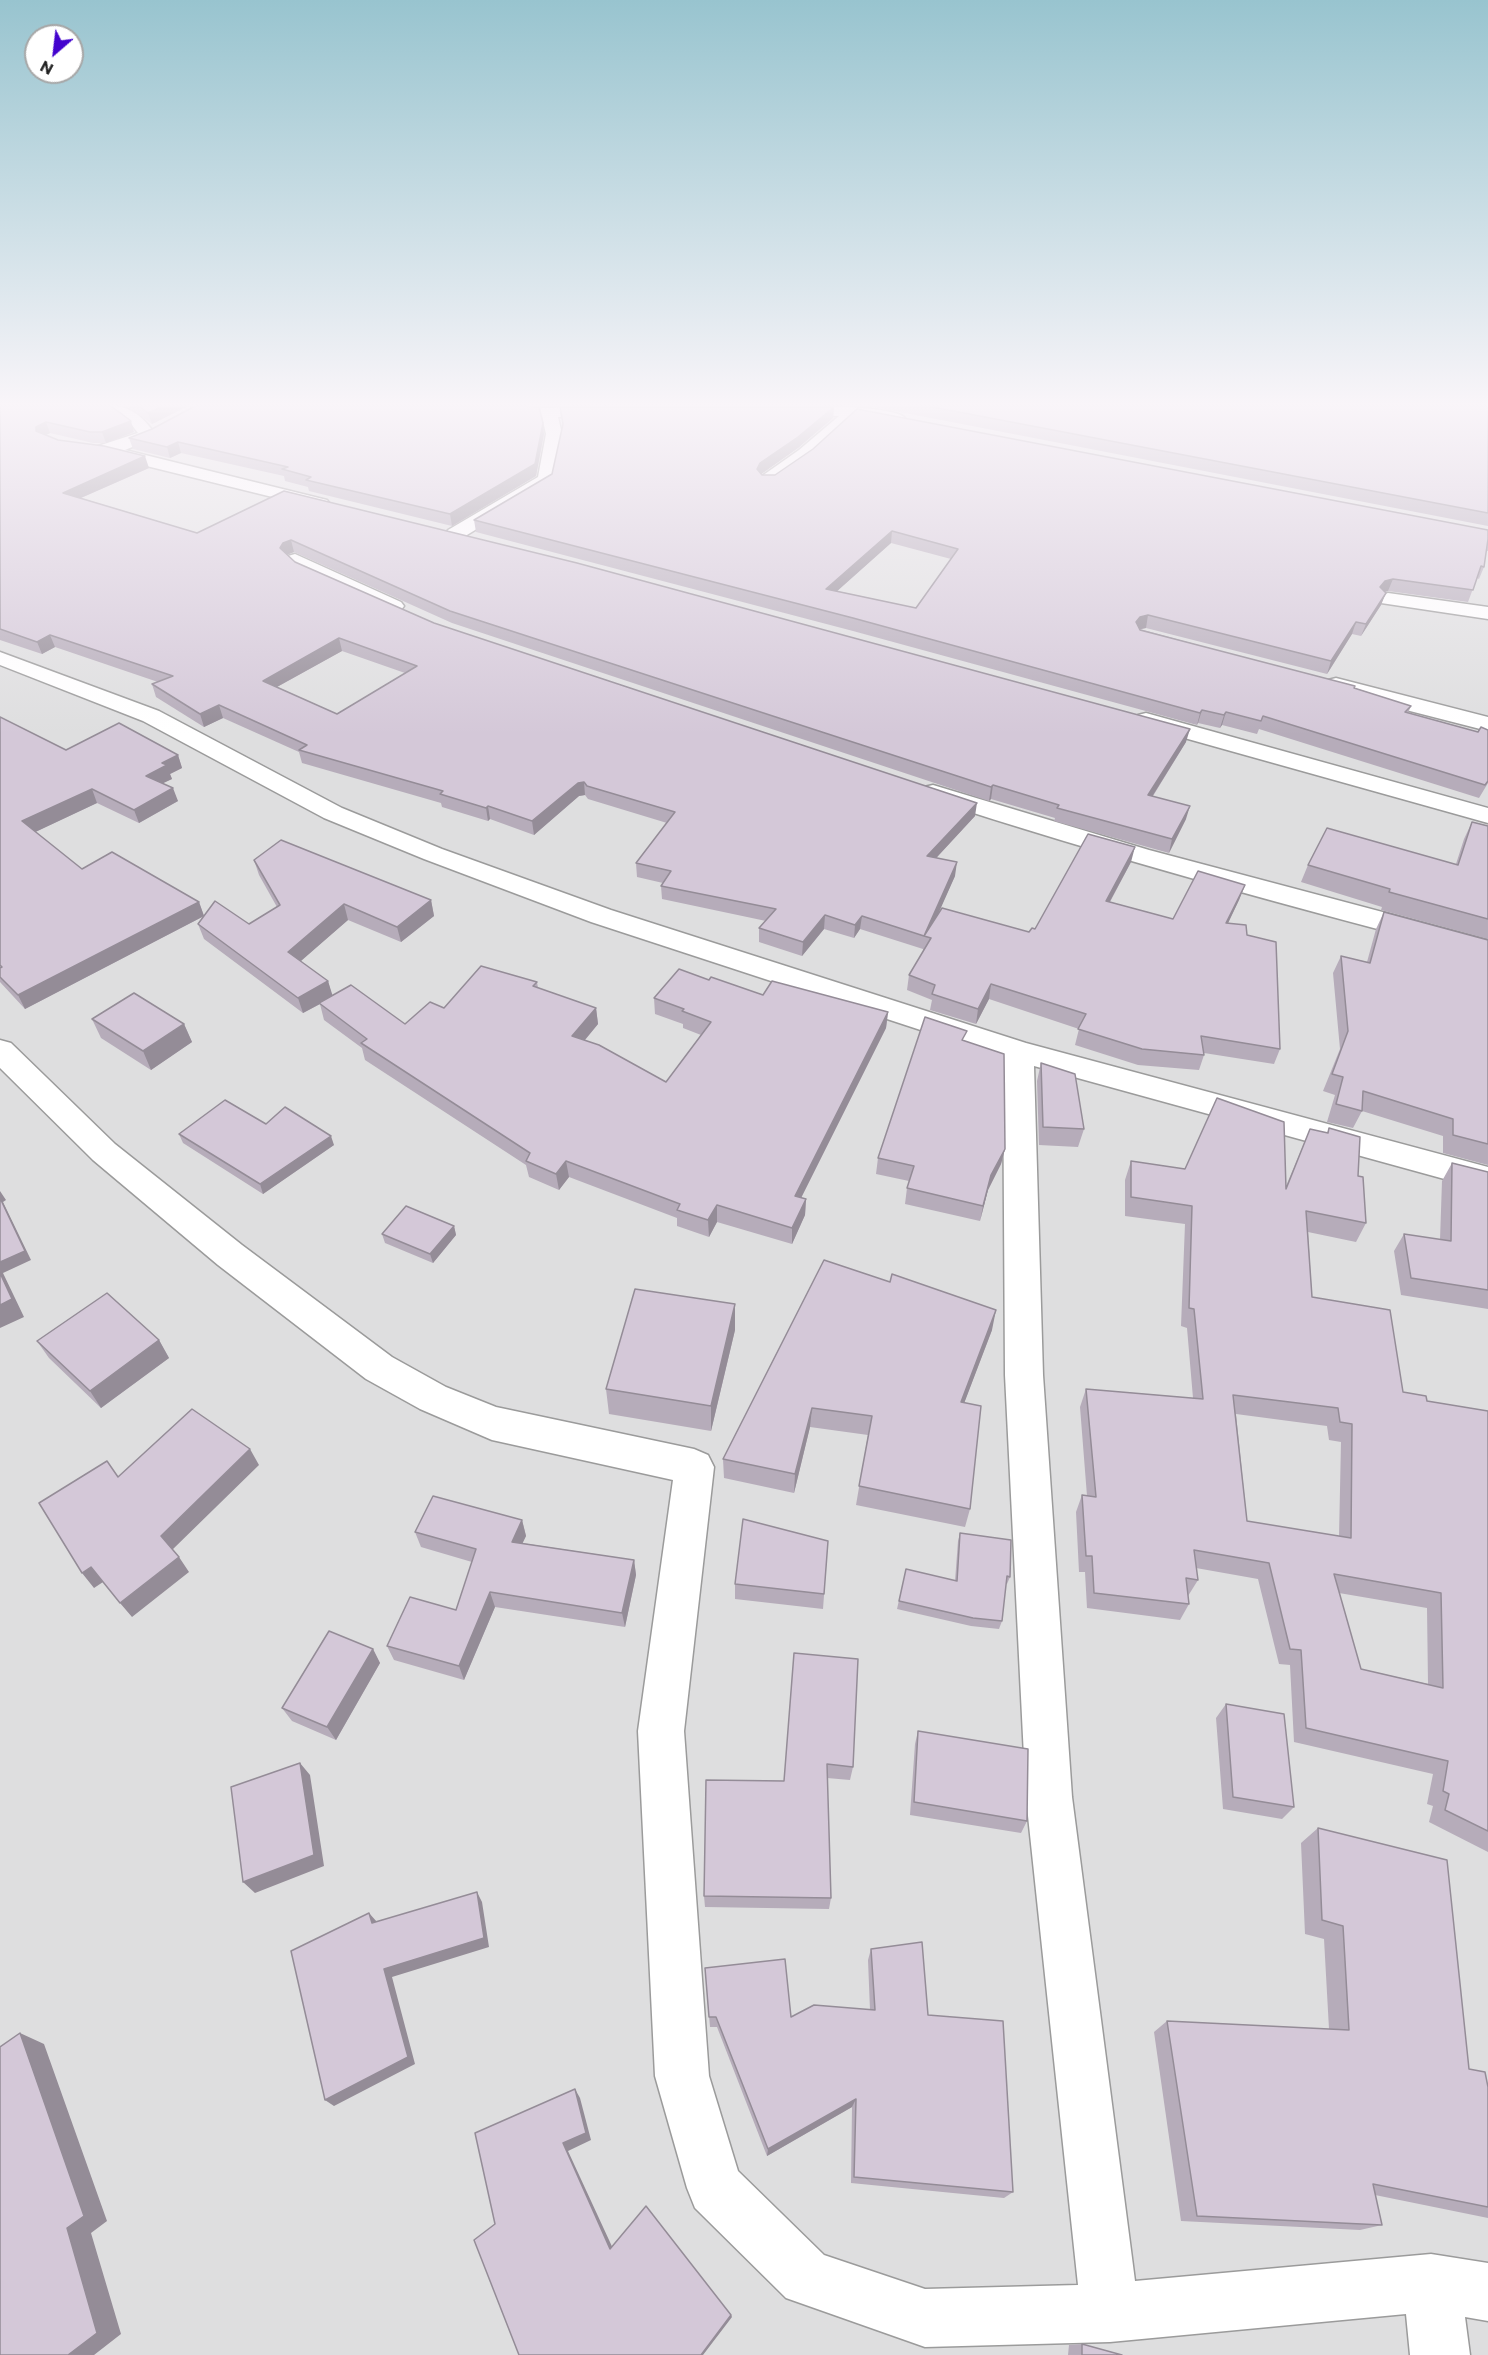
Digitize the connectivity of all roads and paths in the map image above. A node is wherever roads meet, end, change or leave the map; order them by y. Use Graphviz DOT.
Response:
graph roads {
  1 [pos="482,515"];
  2 [pos="478,540"];
  3 [pos="295,560"];
  4 [pos="1388,599"];
  5 [pos="1488,613"];
  6 [pos="414,615"];
  7 [pos="0,658"];
  8 [pos="1316,680"];
  9 [pos="1121,713"];
  10 [pos="1488,724"];
  11 [pos="910,784"];
  12 [pos="1488,816"];
  13 [pos="1488,949"];
  14 [pos="0,1050"];
  15 [pos="1018,1051"];
  16 [pos="1488,1179"];
  17 [pos="1431,2283"];
  18 [pos="1488,2292"];
  19 [pos="1110,2313"];
  20 [pos="1440,2355"];
  1 -- 2 [label="street"];
  3 -- 6 [label="street"];
  4 -- 5 [label="street"];
  7 -- 15 [label="street"];
  8 -- 10 [label="street"];
  9 -- 12 [label="street"];
  11 -- 13 [label="street"];
  14 -- 19 [label="street"];
  15 -- 16 [label="street"];
  15 -- 19 [label="street"];
  17 -- 18 [label="street"];
  17 -- 19 [label="street"];
  17 -- 20 [label="street"];
}
